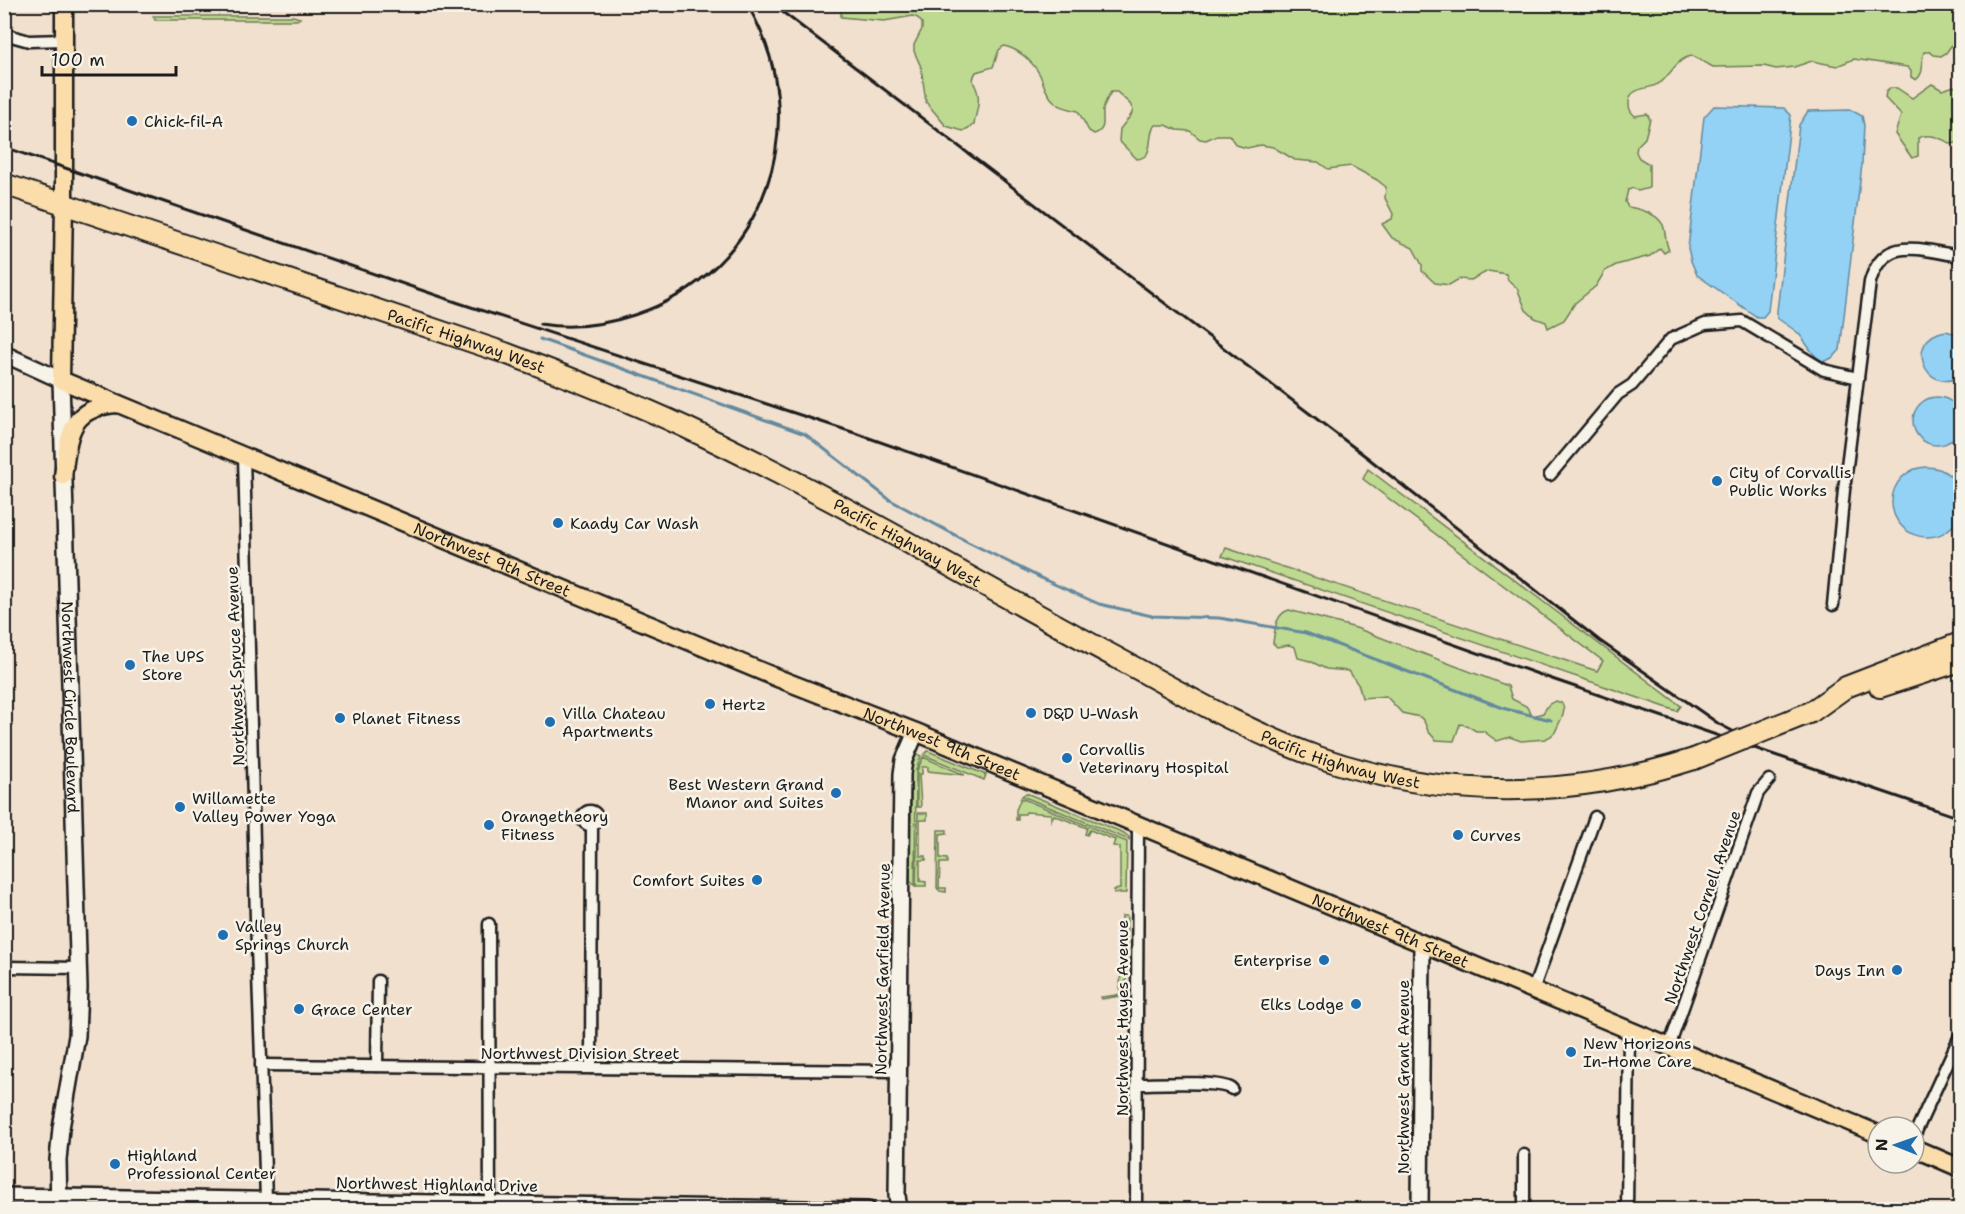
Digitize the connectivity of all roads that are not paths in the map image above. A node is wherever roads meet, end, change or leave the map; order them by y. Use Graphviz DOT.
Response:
graph roads {
  1 [pos="64,4"];
  2 [pos="4,34"];
  3 [pos="64,40"];
  4 [pos="4,184"];
  5 [pos="64,202"];
  6 [pos="1960,256"];
  7 [pos="4,354"];
  8 [pos="1858,378"];
  9 [pos="61,380"];
  10 [pos="119,404"];
  11 [pos="244,456"];
  12 [pos="1550,475"];
  13 [pos="63,476"];
  14 [pos="1833,605"];
  15 [pos="1960,644"];
  16 [pos="1960,661"];
  17 [pos="1811,712"];
  18 [pos="916,732"];
  19 [pos="1769,780"];
  20 [pos="1595,817"];
  21 [pos="592,825"];
  22 [pos="1138,826"];
  23 [pos="489,924"];
  24 [pos="1422,944"];
  25 [pos="4,967"];
  26 [pos="78,968"];
  27 [pos="378,981"];
  28 [pos="1533,990"];
  29 [pos="1629,1030"];
  30 [pos="1960,1036"];
  31 [pos="1669,1047"];
  32 [pos="261,1065"];
  33 [pos="377,1066"];
  34 [pos="489,1067"];
  35 [pos="591,1068"];
  36 [pos="898,1071"];
  37 [pos="1137,1084"];
  38 [pos="1232,1089"];
  39 [pos="1924,1115"];
  40 [pos="1866,1129"];
  41 [pos="1926,1153"];
  42 [pos="1524,1155"];
  43 [pos="1960,1168"];
  44 [pos="4,1196"];
  45 [pos="266,1199"];
  46 [pos="59,1203"];
  47 [pos="490,1207"];
  48 [pos="868,1209"];
  49 [pos="899,1209"];
  50 [pos="1136,1209"];
  51 [pos="1420,1209"];
  52 [pos="1524,1209"];
  53 [pos="1627,1209"];
  1 -- 3 [label="main road, Northwest Circle Boulevard"];
  2 -- 3 [label="street"];
  3 -- 5 [label="main road, Northwest Circle Boulevard"];
  4 -- 5 [label="highway, Pacific Highway West"];
  5 -- 9 [label="main road, Northwest Circle Boulevard"];
  5 -- 17 [label="highway, Pacific Highway West, bridge"];
  6 -- 8 [label="street"];
  7 -- 9 [label="street, Northwest 9th Street"];
  8 -- 12 [label="street"];
  8 -- 14 [label="street"];
  9 -- 10 [label="main road, Northwest 9th Street"];
  9 -- 13 [label="street, Northwest Circle Boulevard"];
  10 -- 11 [label="main road, Northwest 9th Street"];
  10 -- 13 [label="main road"];
  11 -- 18 [label="main road, Northwest 9th Street"];
  11 -- 32 [label="street, Northwest Spruce Avenue"];
  13 -- 26 [label="street, Northwest Circle Boulevard"];
  15 -- 17 [label="highway"];
  16 -- 17 [label="highway"];
  18 -- 22 [label="main road, Northwest 9th Street"];
  18 -- 36 [label="street, Northwest Garfield Avenue"];
  19 -- 31 [label="street, Northwest Cornell Avenue"];
  20 -- 28 [label="street"];
  21 -- 35 [label="street"];
  22 -- 24 [label="main road, Northwest 9th Street"];
  22 -- 37 [label="street, Northwest Hayes Avenue"];
  23 -- 34 [label="street"];
  24 -- 28 [label="main road, Northwest 9th Street"];
  24 -- 51 [label="street, Northwest Grant Avenue"];
  25 -- 26 [label="street"];
  26 -- 46 [label="street, Northwest Circle Boulevard"];
  27 -- 33 [label="street"];
  28 -- 29 [label="main road, Northwest 9th Street"];
  29 -- 31 [label="main road, Northwest 9th Street"];
  29 -- 53 [label="street"];
  30 -- 39 [label="street"];
  31 -- 40 [label="main road, Northwest 9th Street"];
  32 -- 33 [label="street, Northwest Division Street"];
  32 -- 45 [label="street, Northwest Spruce Avenue"];
  33 -- 34 [label="street, Northwest Division Street"];
  34 -- 35 [label="street, Northwest Division Street"];
  34 -- 47 [label="street"];
  35 -- 36 [label="street, Northwest Division Street"];
  36 -- 49 [label="street, Northwest Garfield Avenue"];
  37 -- 38 [label="street"];
  37 -- 50 [label="street, Northwest Hayes Avenue"];
  41 -- 43 [label="main road"];
  42 -- 52 [label="street"];
  44 -- 46 [label="street, Northwest Highland Drive"];
  45 -- 46 [label="street, Northwest Highland Drive"];
  45 -- 47 [label="street, Northwest Highland Drive"];
  47 -- 48 [label="street, Northwest Highland Drive"];
}
